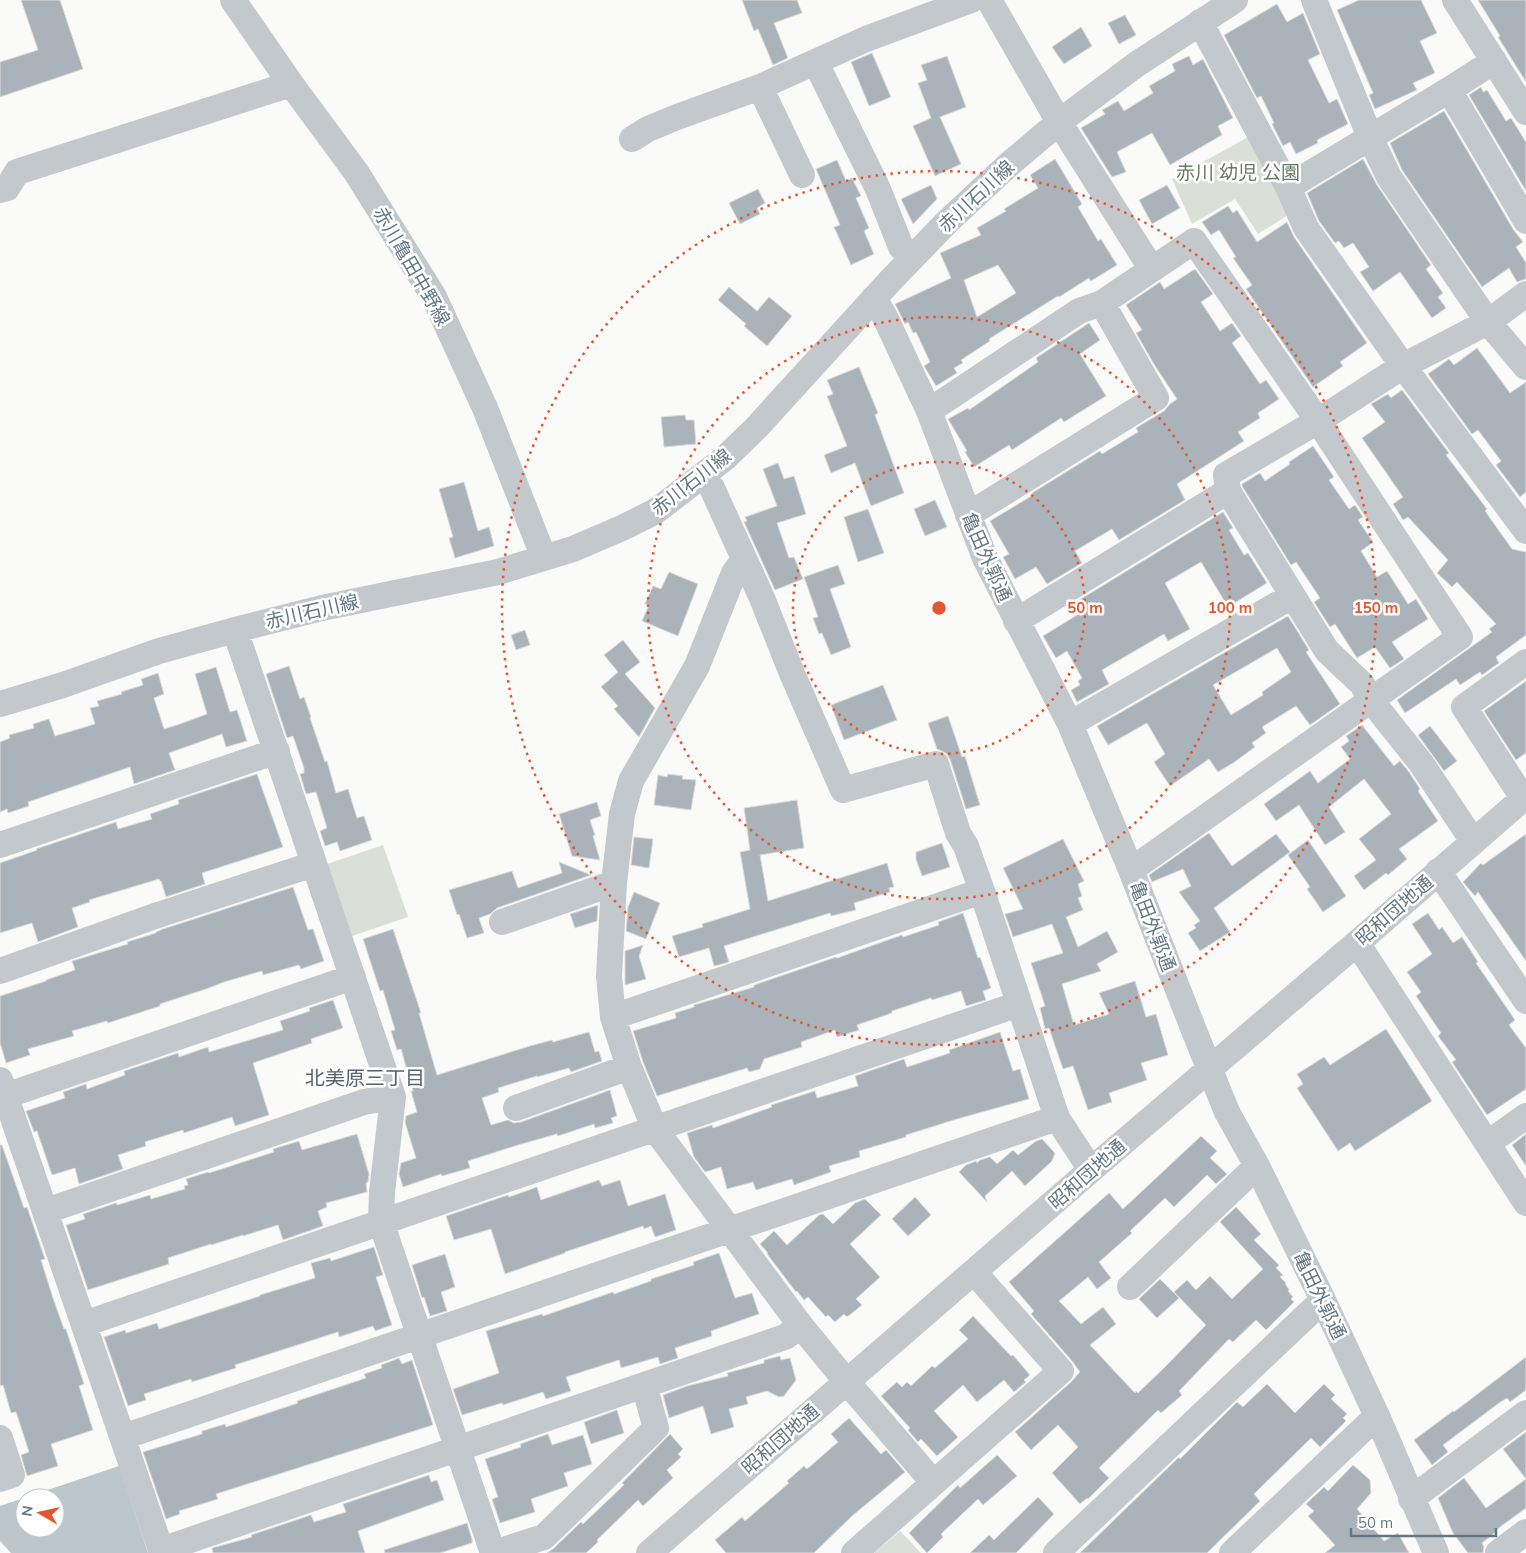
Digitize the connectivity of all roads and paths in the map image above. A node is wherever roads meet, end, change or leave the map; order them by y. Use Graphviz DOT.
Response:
graph roads {
  1 [pos="233,0"];
  2 [pos="971,0"];
  3 [pos="989,0"];
  4 [pos="1235,0"];
  5 [pos="1314,0"];
  6 [pos="1455,0"];
  7 [pos="1200,22"];
  8 [pos="1494,61"];
  9 [pos="816,63"];
  10 [pos="291,84"];
  11 [pos="760,87"];
  12 [pos="1449,90"];
  13 [pos="1526,112"];
  14 [pos="1059,122"];
  15 [pos="1370,137"];
  16 [pos="632,139"];
  17 [pos="802,174"];
  18 [pos="1288,187"];
  19 [pos="0,190"];
  20 [pos="1526,221"];
  21 [pos="901,247"];
  22 [pos="1151,268"];
  23 [pos="1526,294"];
  24 [pos="874,298"];
  25 [pos="1102,303"];
  26 [pos="1488,322"];
  27 [pos="1403,366"];
  28 [pos="1526,368"];
  29 [pos="929,411"];
  30 [pos="1318,421"];
  31 [pos="712,488"];
  32 [pos="1228,491"];
  33 [pos="968,515"];
  34 [pos="1526,531"];
  35 [pos="544,558"];
  36 [pos="744,559"];
  37 [pos="1292,596"];
  38 [pos="1016,621"];
  39 [pos="235,630"];
  40 [pos="1526,662"];
  41 [pos="1370,699"];
  42 [pos="0,704"];
  43 [pos="1070,724"];
  44 [pos="277,751"];
  45 [pos="1523,804"];
  46 [pos="1473,841"];
  47 [pos="0,845"];
  48 [pos="314,864"];
  49 [pos="1131,870"];
  50 [pos="1438,871"];
  51 [pos="614,883"];
  52 [pos="982,891"];
  53 [pos="502,922"];
  54 [pos="1358,942"];
  55 [pos="0,971"];
  56 [pos="354,977"];
  57 [pos="1526,1001"];
  58 [pos="1019,1004"];
  59 [pos="614,1016"];
  60 [pos="629,1067"];
  61 [pos="1210,1069"];
  62 [pos="3,1088"];
  63 [pos="393,1097"];
  64 [pos="516,1108"];
  65 [pos="1526,1116"];
  66 [pos="1058,1118"];
  67 [pos="655,1129"];
  68 [pos="1488,1143"];
  69 [pos="1257,1166"];
  70 [pos="1091,1170"];
  71 [pos="1526,1203"];
  72 [pos="46,1212"];
  73 [pos="382,1222"];
  74 [pos="729,1229"];
  75 [pos="974,1272"];
  76 [pos="1130,1287"];
  77 [pos="1323,1300"];
  78 [pos="84,1324"];
  79 [pos="801,1326"];
  80 [pos="420,1335"];
  81 [pos="847,1382"];
  82 [pos="644,1385"];
  83 [pos="1526,1413"];
  84 [pos="1376,1416"];
  85 [pos="123,1437"];
  86 [pos="0,1438"];
  87 [pos="458,1449"];
  88 [pos="0,1479"];
  89 [pos="933,1482"];
  90 [pos="1412,1499"];
  91 [pos="1526,1532"];
  92 [pos="1065,1550"];
  93 [pos="161,1552"];
  94 [pos="493,1553"];
  95 [pos="649,1553"];
  96 [pos="854,1553"];
  97 [pos="1232,1553"];
  98 [pos="1436,1553"];
  99 [pos="1498,1553"];
  1 -- 10 [label="street, 赤川亀田中野線"];
  2 -- 9 [label="street"];
  3 -- 14 [label="street"];
  4 -- 7 [label="street, 赤川石川線"];
  5 -- 15 [label="street"];
  6 -- 8 [label="street"];
  7 -- 14 [label="street, 赤川石川線"];
  7 -- 18 [label="street"];
  8 -- 12 [label="street"];
  8 -- 13 [label="street"];
  9 -- 11 [label="street"];
  9 -- 21 [label="street"];
  10 -- 19 [label="street"];
  10 -- 35 [label="street, 赤川亀田中野線"];
  11 -- 16 [label="street"];
  11 -- 17 [label="street"];
  12 -- 15 [label="street"];
  12 -- 20 [label="street"];
  14 -- 22 [label="street"];
  14 -- 24 [label="street, 赤川石川線"];
  15 -- 18 [label="street"];
  15 -- 26 [label="street"];
  18 -- 27 [label="street"];
  22 -- 25 [label="street"];
  22 -- 30 [label="street"];
  23 -- 26 [label="street"];
  24 -- 29 [label="street, 亀田外郭通"];
  24 -- 35 [label="street, 赤川石川線"];
  25 -- 29 [label="street"];
  25 -- 33 [label="street"];
  26 -- 27 [label="street"];
  26 -- 28 [label="street"];
  27 -- 30 [label="street"];
  27 -- 34 [label="street"];
  29 -- 33 [label="street, 亀田外郭通"];
  30 -- 32 [label="street"];
  30 -- 41 [label="street"];
  31 -- 36 [label="street"];
  32 -- 37 [label="street"];
  32 -- 38 [label="street"];
  33 -- 38 [label="street, 亀田外郭通"];
  35 -- 39 [label="street, 赤川石川線"];
  36 -- 51 [label="street"];
  36 -- 52 [label="street"];
  37 -- 41 [label="street"];
  37 -- 43 [label="street"];
  38 -- 43 [label="street, 亀田外郭通"];
  39 -- 42 [label="street, 赤川石川線"];
  39 -- 44 [label="street"];
  40 -- 45 [label="street"];
  41 -- 46 [label="street"];
  41 -- 49 [label="street"];
  43 -- 49 [label="street, 亀田外郭通"];
  44 -- 47 [label="street"];
  44 -- 48 [label="street"];
  45 -- 46 [label="street, 昭和団地通"];
  46 -- 50 [label="street, 昭和団地通"];
  48 -- 55 [label="street"];
  48 -- 56 [label="street"];
  49 -- 61 [label="street, 亀田外郭通"];
  50 -- 54 [label="street, 昭和団地通"];
  50 -- 57 [label="street"];
  51 -- 53 [label="street"];
  51 -- 59 [label="street"];
  52 -- 58 [label="street"];
  52 -- 59 [label="street"];
  54 -- 61 [label="street, 昭和団地通"];
  54 -- 68 [label="street"];
  56 -- 62 [label="street"];
  56 -- 63 [label="street"];
  58 -- 66 [label="street"];
  58 -- 67 [label="street"];
  59 -- 60 [label="street"];
  60 -- 64 [label="street"];
  60 -- 67 [label="street"];
  61 -- 69 [label="street, 亀田外郭通"];
  61 -- 70 [label="street, 昭和団地通"];
  62 -- 72 [label="street"];
  63 -- 72 [label="street"];
  63 -- 73 [label="street"];
  65 -- 68 [label="street"];
  66 -- 70 [label="street"];
  66 -- 74 [label="street"];
  67 -- 73 [label="street"];
  67 -- 74 [label="street"];
  68 -- 71 [label="street"];
  69 -- 76 [label="street"];
  69 -- 77 [label="street, 亀田外郭通"];
  70 -- 75 [label="street, 昭和団地通"];
  72 -- 78 [label="street"];
  73 -- 78 [label="street"];
  73 -- 80 [label="street"];
  74 -- 79 [label="street"];
  74 -- 80 [label="street"];
  75 -- 81 [label="street, 昭和団地通"];
  75 -- 89 [label="street"];
  77 -- 84 [label="street, 亀田外郭通"];
  77 -- 92 [label="street"];
  78 -- 85 [label="street"];
  79 -- 81 [label="street"];
  79 -- 82 [label="street"];
  80 -- 85 [label="street"];
  80 -- 87 [label="street"];
  81 -- 89 [label="street"];
  81 -- 95 [label="street, 昭和団地通"];
  82 -- 87 [label="street"];
  82 -- 94 [label="street"];
  83 -- 90 [label="street"];
  84 -- 90 [label="street, 亀田外郭通"];
  84 -- 97 [label="street"];
  85 -- 93 [label="street"];
  86 -- 88 [label="street"];
  87 -- 93 [label="street"];
  87 -- 94 [label="street"];
  89 -- 96 [label="street"];
  90 -- 98 [label="street, 亀田外郭通"];
  91 -- 99 [label="street"];
}
